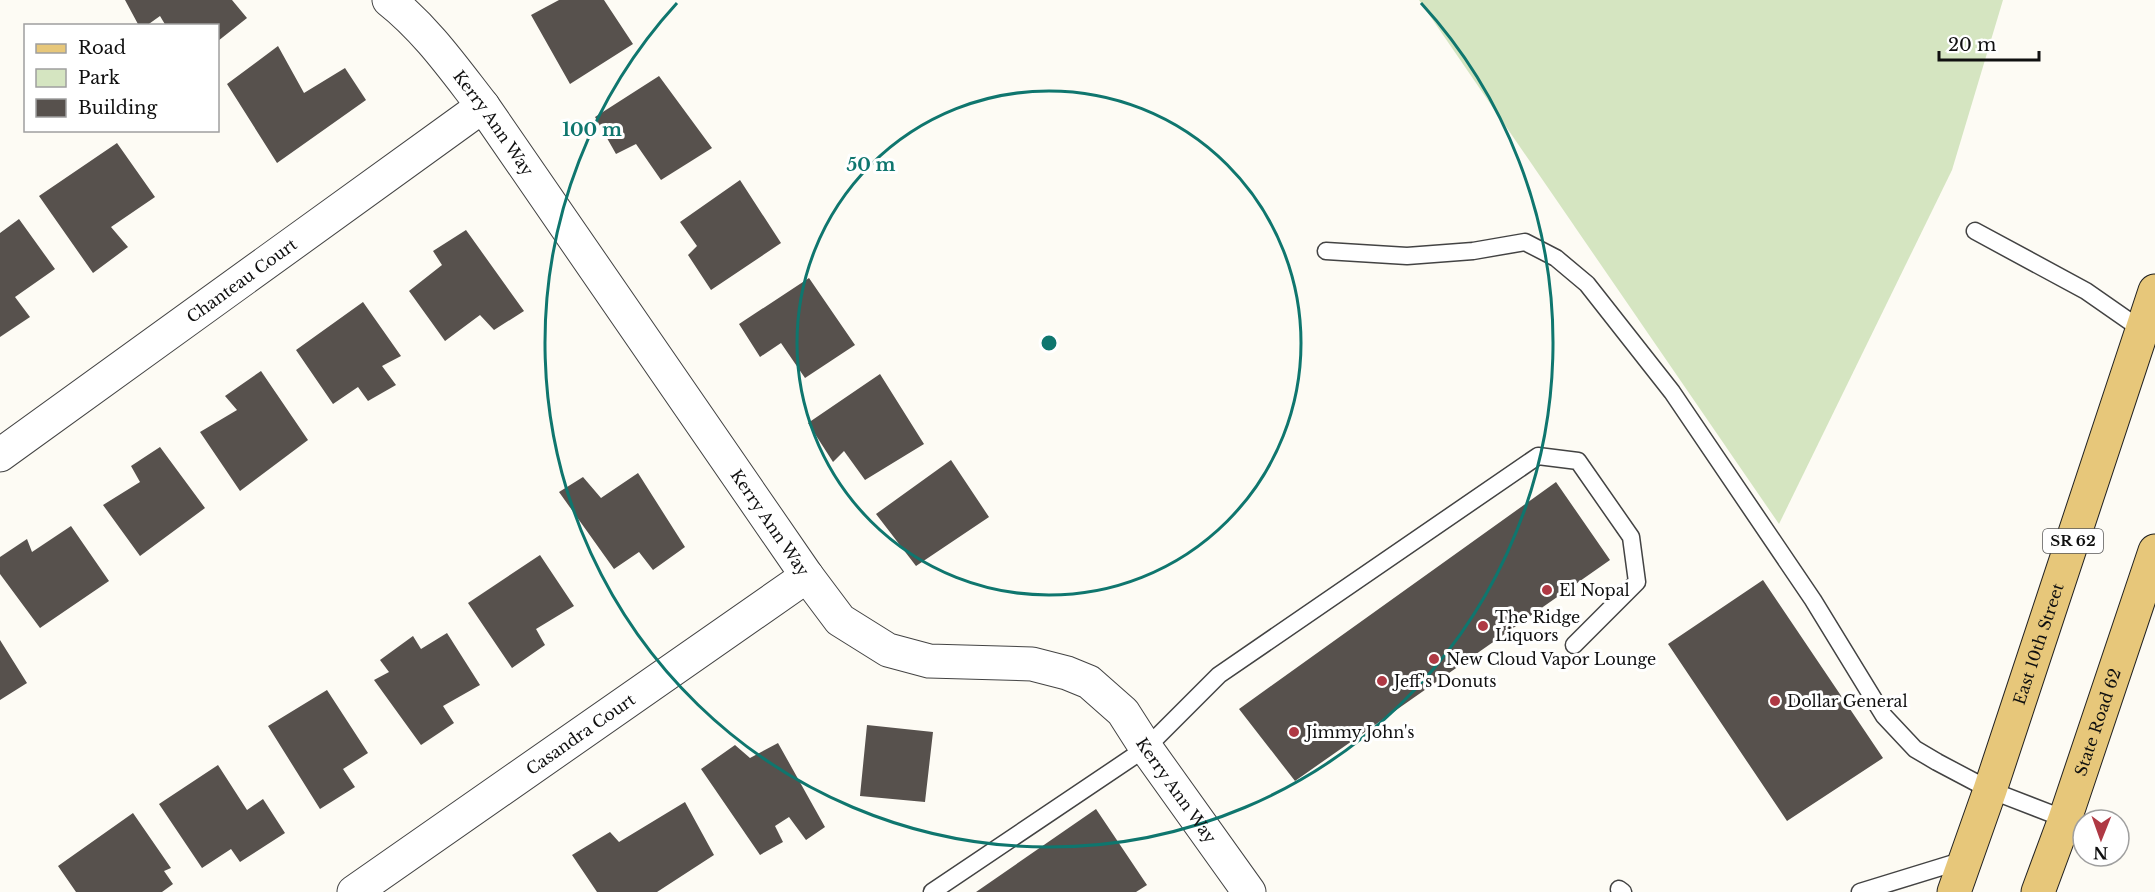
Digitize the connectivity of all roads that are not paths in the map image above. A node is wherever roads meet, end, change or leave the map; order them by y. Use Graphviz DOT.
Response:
graph roads {
  1 [pos="389,0"];
  2 [pos="483,106"];
  3 [pos="1975,231"];
  4 [pos="1326,251"];
  5 [pos="2155,291"];
  6 [pos="2142,330"];
  7 [pos="0,455"];
  8 [pos="2155,551"];
  9 [pos="807,576"];
  10 [pos="1574,645"];
  11 [pos="1146,748"];
  12 [pos="1990,790"];
  13 [pos="2065,819"];
  14 [pos="1964,860"];
  15 [pos="354,892"];
  16 [pos="932,892"];
  17 [pos="1249,892"];
  18 [pos="1860,892"];
  19 [pos="1953,892"];
  20 [pos="2038,892"];
  1 -- 2 [label="street, Kerry Ann Way"];
  2 -- 7 [label="street, Chanteau Court"];
  2 -- 9 [label="street, Kerry Ann Way"];
  3 -- 6 [label="lane"];
  4 -- 12 [label="lane"];
  5 -- 6 [label="main road, East 10th Street / SR 62"];
  6 -- 12 [label="main road, East 10th Street / SR 62"];
  8 -- 13 [label="main road, State Road 62"];
  9 -- 11 [label="street, Kerry Ann Way"];
  9 -- 15 [label="street, Casandra Court"];
  10 -- 11 [label="lane"];
  11 -- 16 [label="lane"];
  11 -- 17 [label="street, Kerry Ann Way"];
  12 -- 13 [label="lane"];
  12 -- 14 [label="main road, East 10th Street / SR 62"];
  13 -- 20 [label="main road, State Road 62"];
  14 -- 18 [label="lane"];
  14 -- 19 [label="main road, East 10th Street / SR 62"];
}
